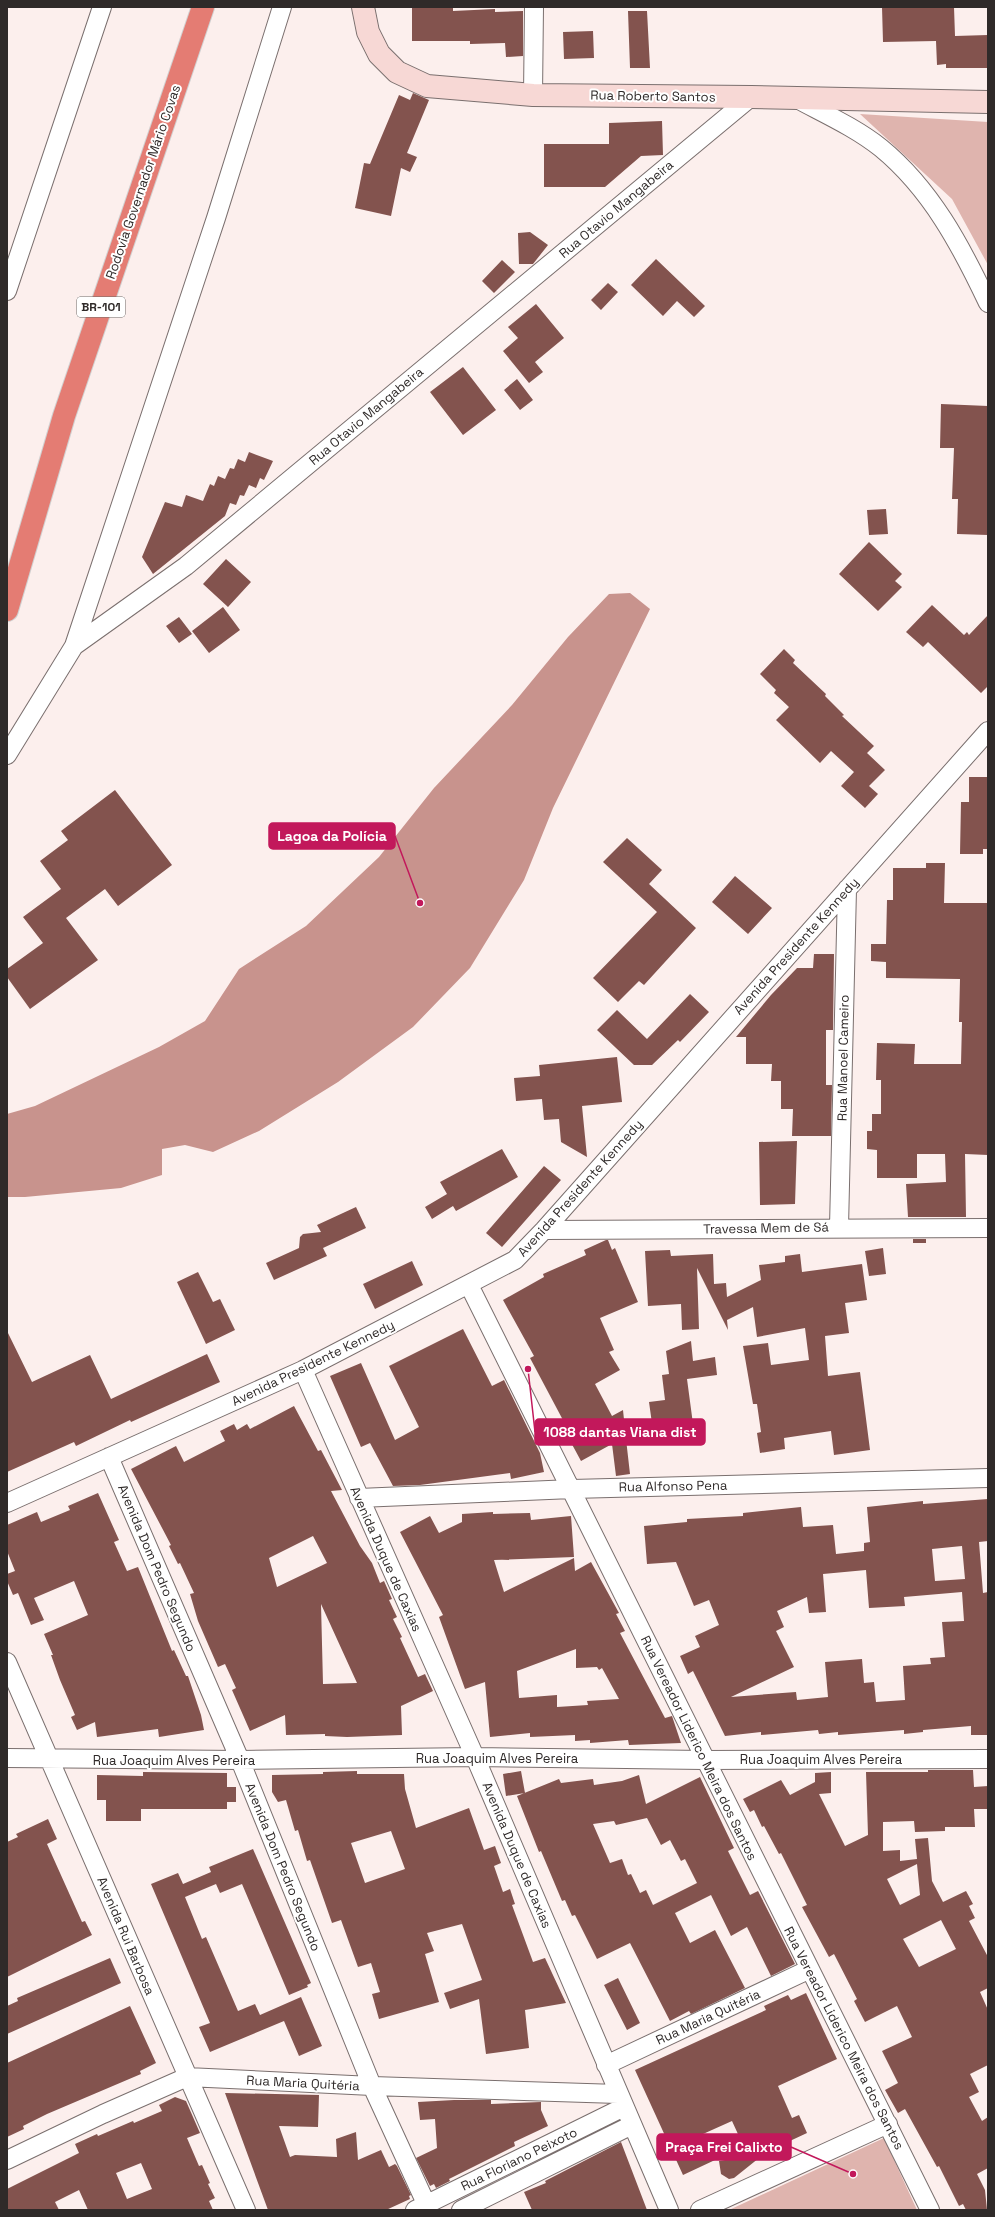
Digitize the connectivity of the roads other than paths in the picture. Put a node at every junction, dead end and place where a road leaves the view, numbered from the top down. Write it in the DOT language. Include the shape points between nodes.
graph roads {
  1 [pos="102,7"];
  2 [pos="203,7"];
  3 [pos="282,7"];
  4 [pos="363,7"];
  5 [pos="534,7"];
  6 [pos="533,95"];
  7 [pos="751,97"];
  8 [pos="797,99"];
  9 [pos="988,102"];
  10 [pos="7,291"];
  11 [pos="988,303"];
  12 [pos="7,610"];
  13 [pos="74,646"];
  14 [pos="988,731"];
  15 [pos="7,755"];
  16 [pos="847,889"];
  17 [pos="840,1227"];
  18 [pos="988,1228"];
  19 [pos="544,1230"];
  20 [pos="469,1285"];
  21 [pos="303,1370"];
  22 [pos="109,1457"];
  23 [pos="988,1478"];
  24 [pos="572,1489"];
  25 [pos="359,1498"];
  26 [pos="7,1503"];
  27 [pos="7,1662"];
  28 [pos="475,1757"];
  29 [pos="7,1758"];
  30 [pos="988,1758"];
  31 [pos="50,1760"];
  32 [pos="240,1760"];
  33 [pos="704,1760"];
  34 [pos="810,1969"];
  35 [pos="606,2065"];
  36 [pos="187,2077"];
  37 [pos="372,2086"];
  38 [pos="621,2100"];
  39 [pos="888,2124"];
  40 [pos="632,2126"];
  41 [pos="7,2160"];
  42 [pos="424,2208"];
  43 [pos="246,2210"];
  44 [pos="461,2210"];
  45 [pos="669,2210"];
  46 [pos="700,2210"];
  47 [pos="930,2210"];
  1 -- 10 [label="street"];
  2 -- 12 [label="highway, Rodovia Governador Mário Covas / BR-101" via="64,416"];
  3 -- 13 [label="street" via="216,218"];
  4 -- 6 [label="main road, Rua Roberto Santos" via="368,32 379,54 397,72 427,86"];
  5 -- 6 [label="street"];
  6 -- 7 [label="main road, Rua Roberto Santos"];
  7 -- 8 [label="main road, Rua Roberto Santos"];
  7 -- 13 [label="street, Rua Otavio Mangabeira" via="186,566"];
  8 -- 9 [label="main road, Rua Roberto Santos"];
  8 -- 11 [label="street" via="881,148 925,193 951,230"];
  13 -- 15 [label="street, Rua Otavio Mangabeira"];
  14 -- 16 [label="street, Avenida Presidente Kennedy"];
  16 -- 17 [label="street, Rua Manoel Cameiro"];
  16 -- 19 [label="street, Avenida Presidente Kennedy"];
  17 -- 18 [label="street, Travessa Mem de Sá"];
  17 -- 19 [label="street, Travessa Mem de Sá"];
  19 -- 20 [label="street, Avenida Presidente Kennedy" via="515,1260"];
  20 -- 21 [label="street, Avenida Presidente Kennedy"];
  20 -- 24 [label="street, Rua Vereador Liderico Meira dos Santos"];
  21 -- 22 [label="street, Avenida Presidente Kennedy"];
  21 -- 25 [label="street, Avenida Duque de Caxias"];
  22 -- 26 [label="street, Avenida Presidente Kennedy"];
  22 -- 32 [label="street, Avenida Dom Pedro Segundo"];
  23 -- 24 [label="street, Rua Alfonso Pena"];
  24 -- 25 [label="street, Rua Alfonso Pena"];
  24 -- 33 [label="street, Rua Vereador Liderico Meira dos Santos"];
  25 -- 28 [label="street, Avenida Duque de Caxias"];
  27 -- 31 [label="street, Avenida Rui Barbosa"];
  28 -- 32 [label="street, Rua Joaquim Alves Pereira"];
  28 -- 33 [label="street, Rua Joaquim Alves Pereira"];
  28 -- 35 [label="street, Avenida Duque de Caxias"];
  29 -- 31 [label="street, Rua Joaquim Alves Pereira"];
  30 -- 33 [label="street, Rua Joaquim Alves Pereira"];
  31 -- 32 [label="street, Rua Joaquim Alves Pereira"];
  31 -- 36 [label="street, Avenida Rui Barbosa"];
  32 -- 37 [label="street, Avenida Dom Pedro Segundo"];
  33 -- 34 [label="street, Rua Vereador Liderico Meira dos Santos"];
  34 -- 35 [label="street, Rua Maria Quitéria"];
  34 -- 39 [label="street, Rua Vereador Liderico Meira dos Santos"];
  35 -- 38 [label="street, Avenida Duque de Caxias"];
  36 -- 37 [label="street, Rua Maria Quitéria"];
  36 -- 41 [label="street, Rua Maria Quitéria"];
  36 -- 43 [label="street, Avenida Rui Barbosa"];
  37 -- 38 [label="street, Rua Maria Quitéria"];
  37 -- 42 [label="street, Avenida Dom Pedro Segundo"];
  38 -- 40 [label="street, Avenida Duque de Caxias"];
  38 -- 42 [label="street, Rua Floriano Peixoto"];
  39 -- 46 [label="street"];
  39 -- 47 [label="street, Rua Vereador Liderico Meira dos Santos"];
  40 -- 44 [label="street, Rua Floriano Peixoto"];
  40 -- 45 [label="street, Avenida Duque de Caxias"];
}
